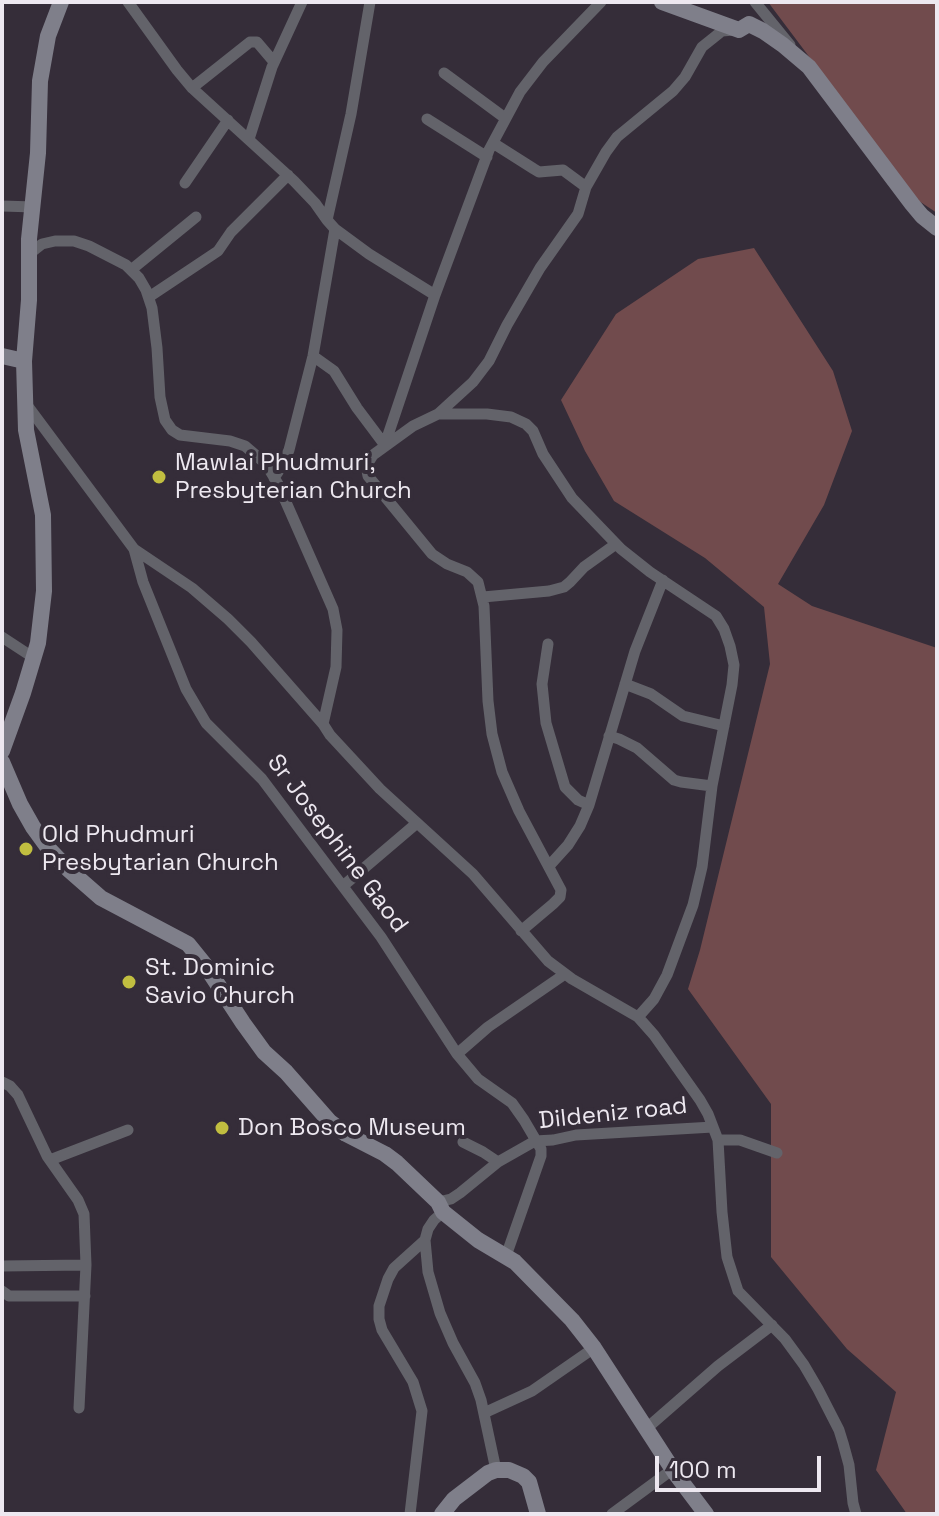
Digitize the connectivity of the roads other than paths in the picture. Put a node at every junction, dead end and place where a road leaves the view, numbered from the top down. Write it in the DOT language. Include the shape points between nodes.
graph roads {
  1 [pos="61,2"];
  2 [pos="128,2"];
  3 [pos="302,2"];
  4 [pos="370,2"];
  5 [pos="601,2"];
  6 [pos="662,2"];
  7 [pos="755,2"];
  8 [pos="739,30"];
  9 [pos="274,62"];
  10 [pos="809,67"];
  11 [pos="444,73"];
  12 [pos="192,88"];
  13 [pos="505,118"];
  14 [pos="427,119"];
  15 [pos="228,120"];
  16 [pos="249,139"];
  17 [pos="493,143"];
  18 [pos="487,157"];
  19 [pos="288,175"];
  20 [pos="185,183"];
  21 [pos="586,187"];
  22 [pos="2,206"];
  23 [pos="34,207"];
  24 [pos="196,217"];
  25 [pos="331,225"];
  26 [pos="937,228"];
  27 [pos="28,255"];
  28 [pos="131,270"];
  29 [pos="435,295"];
  30 [pos="149,297"];
  31 [pos="2,356"];
  32 [pos="313,356"];
  33 [pos="24,361"];
  34 [pos="24,400"];
  35 [pos="438,414"];
  36 [pos="384,445"];
  37 [pos="274,478"];
  38 [pos="616,544"];
  39 [pos="134,549"];
  40 [pos="663,580"];
  41 [pos="483,597"];
  42 [pos="2,637"];
  43 [pos="548,644"];
  44 [pos="34,658"];
  45 [pos="625,684"];
  46 [pos="323,724"];
  47 [pos="724,726"];
  48 [pos="609,736"];
  49 [pos="2,751"];
  50 [pos="2,762"];
  51 [pos="712,786"];
  52 [pos="589,805"];
  53 [pos="417,823"];
  54 [pos="549,866"];
  55 [pos="343,886"];
  56 [pos="521,931"];
  57 [pos="565,974"];
  58 [pos="638,1017"];
  59 [pos="457,1054"];
  60 [pos="2,1082"];
  61 [pos="713,1127"];
  62 [pos="128,1130"];
  63 [pos="718,1140"];
  64 [pos="535,1141"];
  65 [pos="463,1142"];
  66 [pos="777,1153"];
  67 [pos="50,1160"];
  68 [pos="498,1162"];
  69 [pos="441,1207"];
  70 [pos="425,1240"];
  71 [pos="506,1256"];
  72 [pos="86,1265"];
  73 [pos="2,1266"];
  74 [pos="2,1273"];
  75 [pos="2,1291"];
  76 [pos="85,1296"];
  77 [pos="772,1325"];
  78 [pos="594,1348"];
  79 [pos="79,1408"];
  80 [pos="484,1413"];
  81 [pos="647,1428"];
  82 [pos="673,1469"];
  83 [pos="496,1470"];
  84 [pos="410,1514"];
  85 [pos="442,1514"];
  86 [pos="538,1514"];
  87 [pos="612,1514"];
  88 [pos="706,1514"];
  89 [pos="856,1514"];
  1 -- 23 [label="street" via="40,81"];
  2 -- 12 [label="street"];
  3 -- 9 [label="street"];
  4 -- 25 [label="street"];
  5 -- 13 [label="street" via="543,62"];
  6 -- 8 [label="street"];
  7 -- 10 [label="street"];
  8 -- 10 [label="street" via="749,24 763,31"];
  8 -- 21 [label="street" via="722,31 702,47 673,91 617,137"];
  9 -- 12 [label="street" via="257,42 250,42"];
  9 -- 16 [label="street"];
  10 -- 26 [label="street" via="912,204"];
  11 -- 13 [label="street"];
  12 -- 15 [label="street"];
  13 -- 17 [label="street"];
  14 -- 18 [label="street"];
  15 -- 16 [label="street"];
  15 -- 20 [label="street"];
  16 -- 19 [label="street"];
  17 -- 18 [label="street"];
  17 -- 21 [label="street" via="539,172 563,170"];
  18 -- 29 [label="street"];
  19 -- 25 [label="street"];
  19 -- 30 [label="street" via="218,251"];
  21 -- 35 [label="street" via="578,214 540,268 489,361"];
  22 -- 23 [label="street"];
  23 -- 27 [label="street"];
  24 -- 28 [label="street"];
  25 -- 29 [label="street"];
  25 -- 32 [label="street"];
  27 -- 28 [label="street" via="42,244 74,241"];
  27 -- 33 [label="street"];
  28 -- 30 [label="street"];
  29 -- 36 [label="street"];
  30 -- 37 [label="street" via="165,420 180,435 245,446"];
  31 -- 33 [label="street"];
  32 -- 36 [label="street" via="334,371"];
  32 -- 37 [label="street" via="289,450"];
  33 -- 34 [label="street"];
  34 -- 39 [label="street, Sr Josephine Gaod"];
  34 -- 44 [label="street" via="43,515 44,591"];
  35 -- 36 [label="street"];
  35 -- 38 [label="street" via="487,414 526,424 572,498"];
  36 -- 41 [label="street" via="369,461 368,476 432,554 472,575"];
  37 -- 46 [label="street" via="333,609 336,667"];
  38 -- 40 [label="street"];
  38 -- 41 [label="street" via="564,587"];
  39 -- 46 [label="street" via="228,619"];
  39 -- 55 [label="street, Sr Josephine Gaod" via="199,712 262,779"];
  40 -- 45 [label="street"];
  40 -- 47 [label="street" via="716,616 724,629 734,665"];
  41 -- 54 [label="street" via="492,734 502,772"];
  42 -- 44 [label="street"];
  43 -- 52 [label="street" via="542,684 546,723 565,787"];
  44 -- 49 [label="street"];
  45 -- 47 [label="street" via="683,716"];
  45 -- 48 [label="street"];
  46 -- 53 [label="street"];
  47 -- 51 [label="street"];
  48 -- 51 [label="street" via="637,748 674,780"];
  48 -- 52 [label="street"];
  50 -- 69 [label="street" via="33,827 69,870 101,898 188,944 264,1052 330,1122 385,1154"];
  51 -- 58 [label="street" via="693,905 667,975"];
  52 -- 54 [label="street" via="568,845"];
  53 -- 55 [label="street"];
  53 -- 56 [label="street" via="473,874"];
  54 -- 56 [label="street" via="560,897"];
  55 -- 59 [label="street, Sr Josephine Gaod"];
  56 -- 57 [label="street"];
  57 -- 58 [label="street"];
  57 -- 59 [label="street"];
  58 -- 61 [label="street" via="700,1100"];
  59 -- 64 [label="street, Sr Josephine Gaod" via="478,1079 512,1103"];
  60 -- 67 [label="street" via="18,1095"];
  61 -- 63 [label="street"];
  61 -- 64 [label="street, Dildeniz road"];
  62 -- 67 [label="street"];
  63 -- 66 [label="street" via="740,1140"];
  63 -- 77 [label="street" via="732,1275 738,1291"];
  64 -- 68 [label="street, Dildeniz road"];
  64 -- 71 [label="street" via="541,1156"];
  65 -- 68 [label="street"];
  67 -- 72 [label="street" via="84,1214"];
  68 -- 69 [label="street, Dildeniz road"];
  69 -- 70 [label="street"];
  69 -- 71 [label="street" via="478,1240"];
  70 -- 80 [label="street" via="440,1313"];
  70 -- 84 [label="street" via="394,1268 379,1306 382,1330 413,1382 422,1411"];
  71 -- 78 [label="street"];
  72 -- 73 [label="street"];
  72 -- 76 [label="street"];
  73 -- 74 [label="street"];
  75 -- 76 [label="street" via="9,1296"];
  76 -- 79 [label="street"];
  77 -- 81 [label="street"];
  77 -- 89 [label="street" via="804,1365 839,1430"];
  78 -- 80 [label="street" via="532,1391"];
  78 -- 81 [label="street"];
  80 -- 83 [label="street"];
  81 -- 82 [label="street"];
  82 -- 87 [label="street"];
  82 -- 88 [label="street"];
  83 -- 85 [label="street" via="454,1499"];
  83 -- 86 [label="street" via="509,1470 529,1482"];
}
